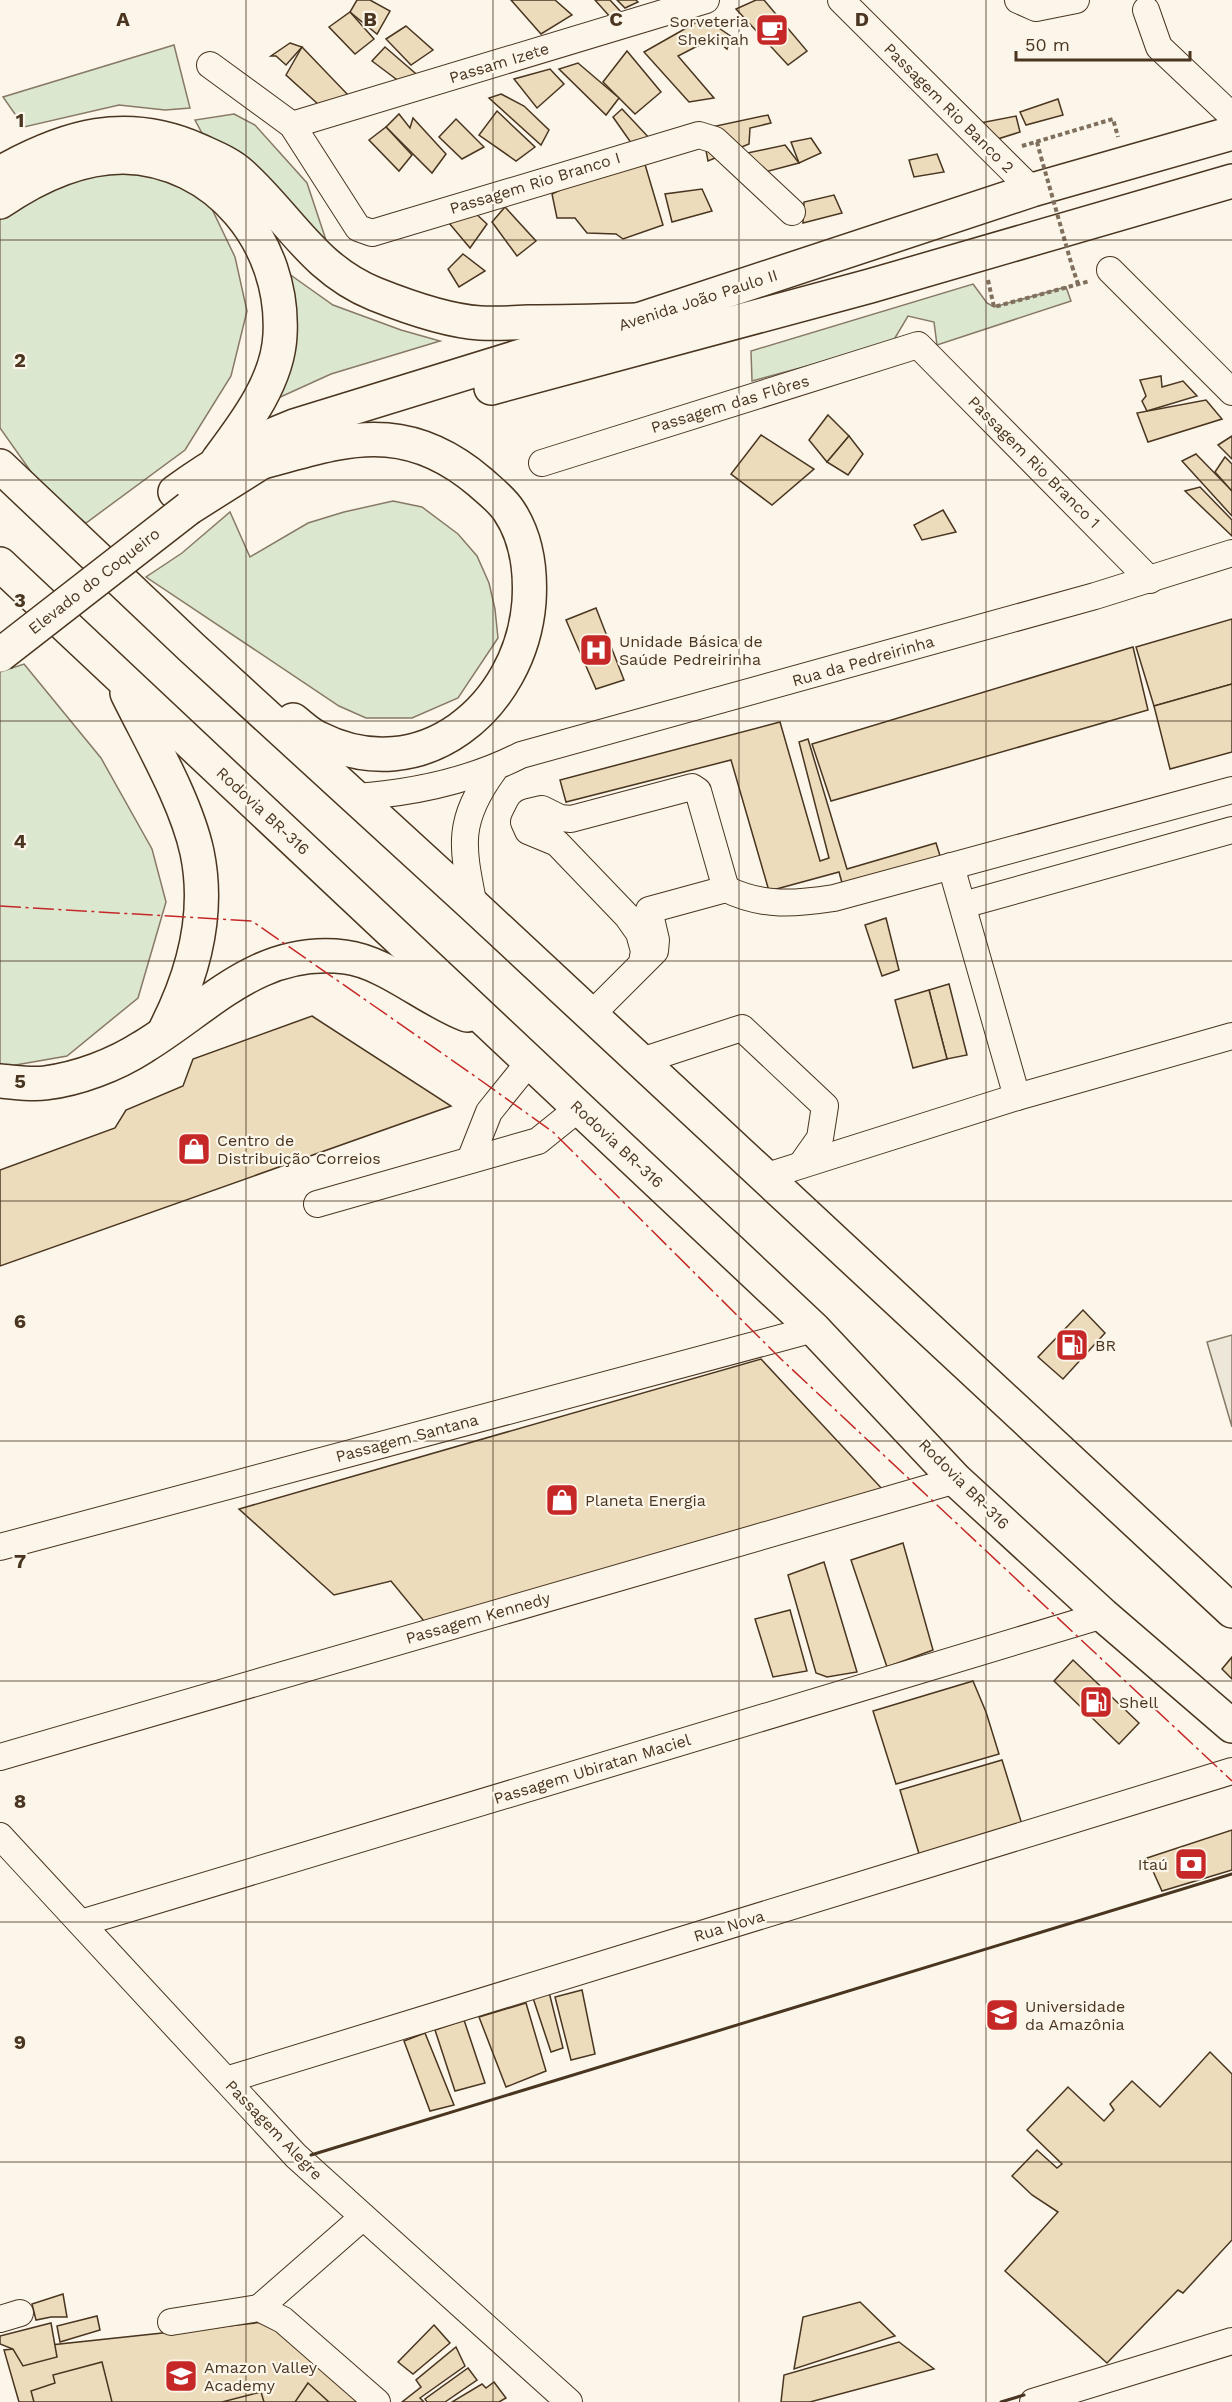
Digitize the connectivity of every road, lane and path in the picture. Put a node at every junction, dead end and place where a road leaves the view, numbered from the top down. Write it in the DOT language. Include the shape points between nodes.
graph roads {
  1 [pos="705,0"];
  2 [pos="841,0"];
  3 [pos="1018,0"];
  4 [pos="1076,0"];
  5 [pos="1146,10"];
  6 [pos="210,65"];
  7 [pos="1232,116"];
  8 [pos="292,125"];
  9 [pos="1232,133"];
  10 [pos="1119,141"];
  11 [pos="1036,142"];
  12 [pos="1019,147"];
  13 [pos="0,173"];
  14 [pos="1232,181"];
  15 [pos="1032,190"];
  16 [pos="0,202"];
  17 [pos="792,212"];
  18 [pos="1110,270"];
  19 [pos="998,277"];
  20 [pos="638,320"];
  21 [pos="918,345"];
  22 [pos="1232,392"];
  23 [pos="0,444"];
  24 [pos="219,460"];
  25 [pos="542,462"];
  26 [pos="258,463"];
  27 [pos="0,466"];
  28 [pos="182,500"];
  29 [pos="54,518"];
  30 [pos="1232,553"];
  31 [pos="0,564"];
  32 [pos="1150,580"];
  33 [pos="0,630"];
  34 [pos="191,647"];
  35 [pos="0,655"];
  36 [pos="118,675"];
  37 [pos="494,770"];
  38 [pos="1232,790"];
  39 [pos="355,797"];
  40 [pos="1232,830"];
  41 [pos="951,866"];
  42 [pos="726,889"];
  43 [pos="963,905"];
  44 [pos="474,906"];
  45 [pos="638,913"];
  46 [pos="590,1016"];
  47 [pos="491,1024"];
  48 [pos="164,1032"];
  49 [pos="1232,1036"];
  50 [pos="530,1061"];
  51 [pos="638,1062"];
  52 [pos="0,1081"];
  53 [pos="1017,1097"];
  54 [pos="579,1108"];
  55 [pos="470,1160"];
  56 [pos="801,1165"];
  57 [pos="764,1177"];
  58 [pos="317,1204"];
  59 [pos="814,1329"];
  60 [pos="956,1480"];
  61 [pos="0,1547"];
  62 [pos="1232,1611"];
  63 [pos="1103,1616"];
  64 [pos="1232,1726"];
  65 [pos="0,1757"];
  66 [pos="1232,1771"];
  67 [pos="0,1836"];
  68 [pos="81,1923"];
  69 [pos="226,2080"];
  70 [pos="363,2217"];
  71 [pos="259,2308"];
  72 [pos="171,2322"];
  73 [pos="1232,2341"];
  74 [pos="377,2402"];
  75 [pos="569,2402"];
  76 [pos="1033,2402"];
  1 -- 8 [label="street, Passam Izete"];
  2 -- 15 [label="street, Passagem Rio Banco 2"];
  3 -- 4 [label="street" via="1036,8"];
  5 -- 7 [label="street" via="1159,46"];
  6 -- 8 [label="street"];
  8 -- 17 [label="street, Passagem Rio Branco I" via="358,228 372,233 699,135 715,140"];
  9 -- 15 [label="main road, Avenida João Paulo II"];
  10 -- 11 [label="path" via="1113,120"];
  11 -- 12 [label="path"];
  11 -- 19 [label="path, bridge" via="1077,284 994,307 987,280"];
  13 -- 20 [label="main road" via="33,154 113,133 132,131 181,142 241,174 308,250 345,279 374,294 416,309 479,323"];
  14 -- 26 [label="main road, Avenida João Paulo II" via="870,286 345,428 300,442"];
  15 -- 20 [label="main road, Avenida João Paulo II"];
  16 -- 24 [label="main road" via="29,182 102,158 124,157 169,164 190,174 232,204 244,218 266,251 275,275 280,336 273,368 261,395"];
  18 -- 22 [label="street"];
  20 -- 24 [label="main road, Avenida João Paulo II" via="294,426"];
  21 -- 25 [label="street, Passagem das Flôres"];
  21 -- 32 [label="street, Passagem Rio Branco 1"];
  23 -- 29 [label="main road"];
  24 -- 28 [label="main road, Avenida João Paulo II"];
  26 -- 28 [label="main road, Avenida João Paulo II"];
  26 -- 34 [label="main road" via="354,441 387,440 413,445 455,463 509,511 524,543 531,575 527,629 518,656 492,700 448,738 422,749 366,752 317,738"];
  27 -- 29 [label="main road"];
  28 -- 33 [label="main road, Elevado do Coqueiro"];
  28 -- 35 [label="main road, Elevado do Coqueiro, bridge"];
  29 -- 34 [label="main road"];
  30 -- 32 [label="street, Rua da Pedreirinha"];
  31 -- 36 [label="main road, Rodovia BR-316"];
  32 -- 37 [label="street, Rua da Pedreirinha" via="521,755"];
  34 -- 39 [label="main road"];
  36 -- 47 [label="main road, Rodovia BR-316"];
  36 -- 48 [label="main road" via="161,762 197,852 201,905 195,961"];
  37 -- 39 [label="street, Rua da Pedreirinha" via="405,792"];
  37 -- 44 [label="street" via="467,816 463,848"];
  38 -- 41 [label="street"];
  39 -- 44 [label="main road"];
  40 -- 43 [label="street"];
  41 -- 42 [label="street" via="834,898 795,904 770,904"];
  41 -- 43 [label="street"];
  42 -- 45 [label="street"];
  42 -- 45 [label="street" via="698,791 692,788 571,819 542,809 525,815 528,831 557,843"];
  43 -- 53 [label="street"];
  44 -- 46 [label="main road"];
  45 -- 46 [label="street" via="656,940 655,951"];
  46 -- 51 [label="main road"];
  47 -- 48 [label="main road" via="418,992 380,968 346,957 308,956 276,963 219,992"];
  47 -- 50 [label="main road, Rodovia BR-316"];
  48 -- 52 [label="main road" via="142,1048 94,1071 45,1084"];
  49 -- 53 [label="street"];
  50 -- 54 [label="main road, Rodovia BR-316"];
  50 -- 55 [label="street" via="489,1112"];
  51 -- 56 [label="street" via="742,1028 825,1106 820,1137"];
  51 -- 57 [label="main road"];
  53 -- 56 [label="street"];
  54 -- 55 [label="street" via="538,1141"];
  54 -- 59 [label="main road, Rodovia BR-316"];
  55 -- 58 [label="street"];
  56 -- 57 [label="street"];
  57 -- 62 [label="main road"];
  59 -- 60 [label="main road, Rodovia BR-316"];
  59 -- 61 [label="street, Passagem Santana"];
  60 -- 63 [label="main road, Rodovia BR-316"];
  60 -- 65 [label="street, Passagem Kennedy"];
  63 -- 64 [label="main road, Rodovia BR-316"];
  63 -- 68 [label="street, Passagem Ubiratan Maciel"];
  66 -- 69 [label="street, Rua Nova"];
  67 -- 68 [label="street, Passagem Alegre"];
  68 -- 69 [label="street, Passagem Alegre"];
  69 -- 70 [label="street, Passagem Alegre" via="296,2156"];
  70 -- 71 [label="street"];
  70 -- 75 [label="street, Passagem Alegre"];
  71 -- 72 [label="street"];
  71 -- 74 [label="street" via="283,2319"];
  73 -- 76 [label="street"];
}
